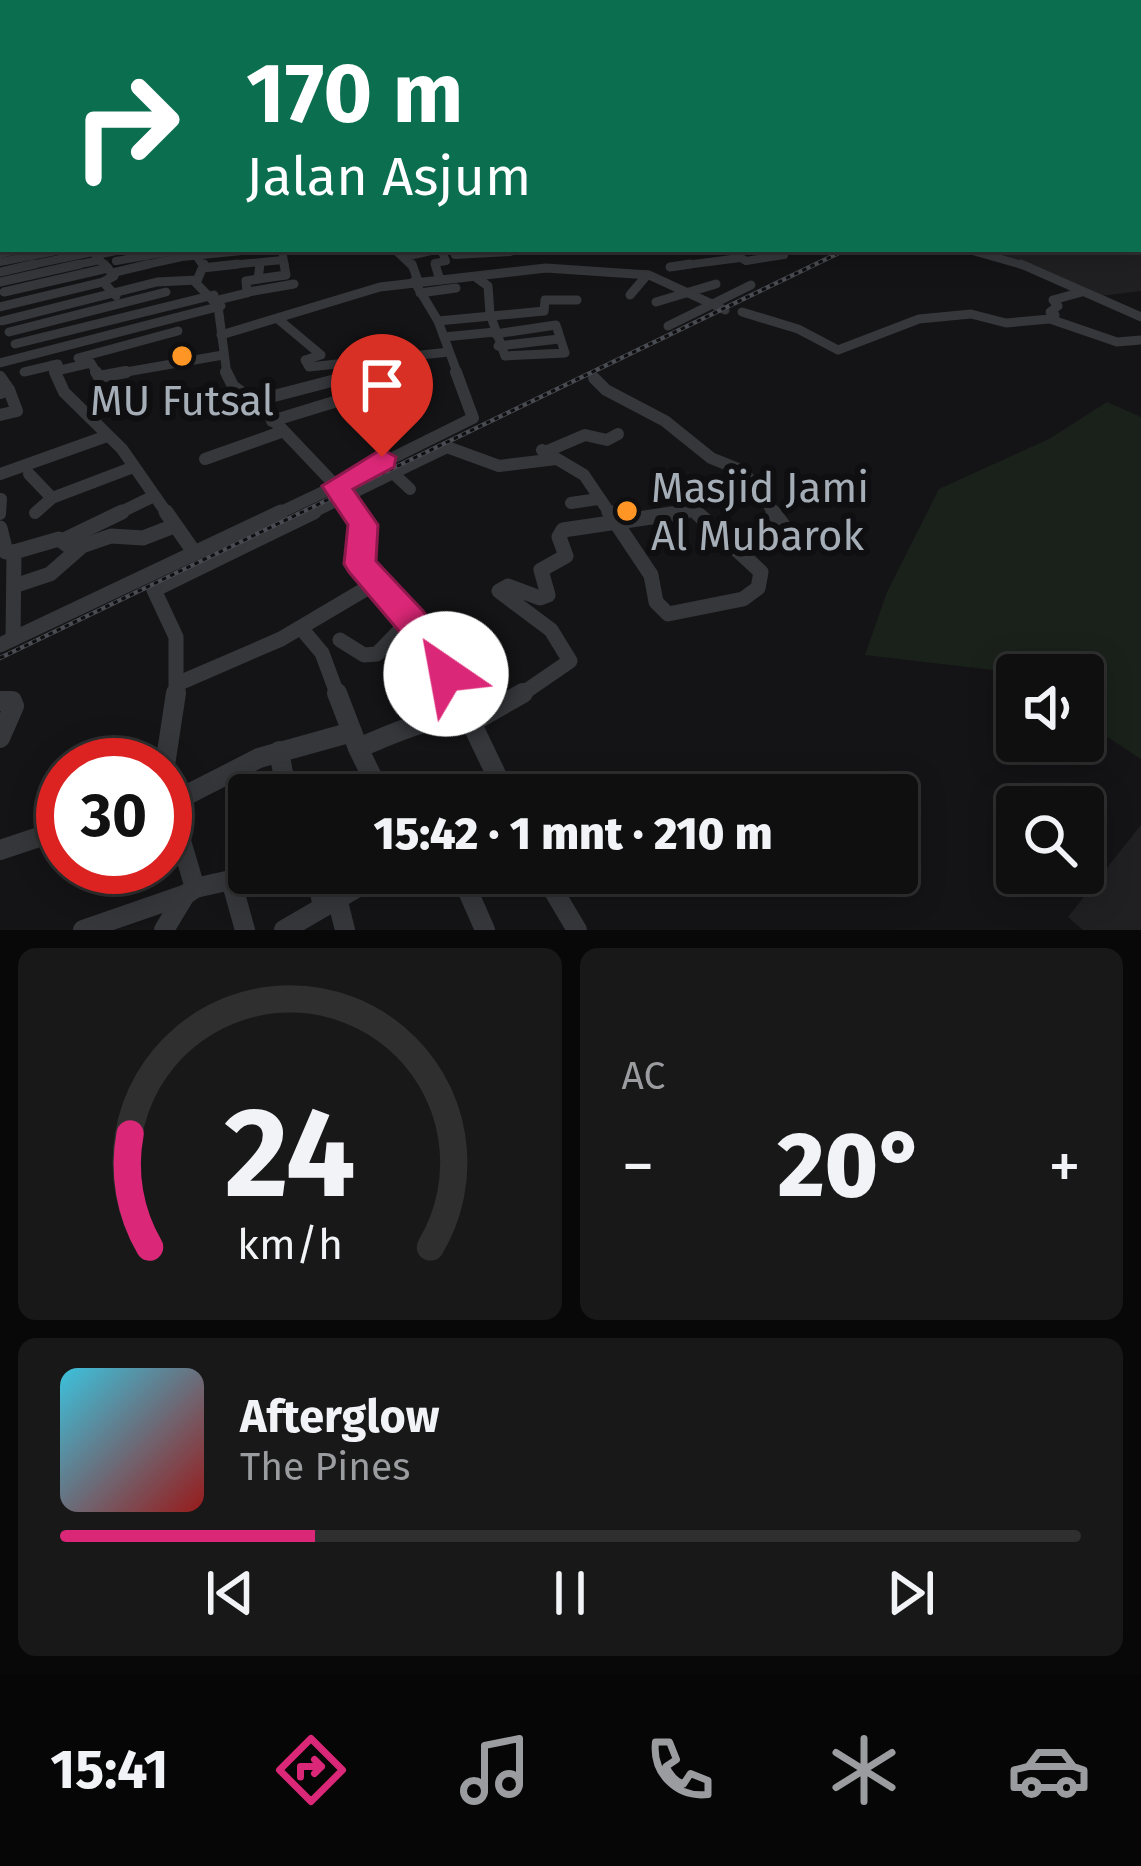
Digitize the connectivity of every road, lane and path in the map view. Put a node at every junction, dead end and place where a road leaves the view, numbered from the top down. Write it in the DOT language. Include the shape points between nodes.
graph roads {
  1 [pos="244,252"];
  2 [pos="401,252"];
  3 [pos="445,252"];
  4 [pos="510,252"];
  5 [pos="732,252"];
  6 [pos="977,252"];
  7 [pos="57,253"];
  8 [pos="668,253"];
  9 [pos="156,255"];
  10 [pos="784,255"];
  11 [pos="740,257"];
  12 [pos="102,260"];
  13 [pos="196,260"];
  14 [pos="260,263"];
  15 [pos="670,267"];
  16 [pos="572,268"];
  17 [pos="526,270"];
  18 [pos="0,272"];
  19 [pos="502,274"];
  20 [pos="646,275"];
  21 [pos="476,278"];
  22 [pos="659,278"];
  23 [pos="259,279"];
  24 [pos="440,280"];
  25 [pos="572,280"];
  26 [pos="103,282"];
  27 [pos="294,284"];
  28 [pos="716,284"];
  29 [pos="418,285"];
  30 [pos="751,285"];
  31 [pos="1,286"];
  32 [pos="164,287"];
  33 [pos="456,288"];
  34 [pos="507,288"];
  35 [pos="1086,291"];
  36 [pos="248,292"];
  37 [pos="113,293"];
  38 [pos="685,293"];
  39 [pos="630,295"];
  40 [pos="218,300"];
  41 [pos="577,300"];
  42 [pos="123,303"];
  43 [pos="708,304"];
  44 [pos="5,305"];
  45 [pos="725,310"];
  46 [pos="742,312"];
  47 [pos="132,314"];
  48 [pos="490,314"];
  49 [pos="1141,317"];
  50 [pos="171,318"];
  51 [pos="278,319"];
  52 [pos="1050,319"];
  53 [pos="438,320"];
  54 [pos="4,324"];
  55 [pos="140,326"];
  56 [pos="221,335"];
  57 [pos="444,337"];
  58 [pos="496,337"];
  59 [pos="1141,340"];
  60 [pos="80,342"];
  61 [pos="15,344"];
  62 [pos="449,352"];
  63 [pos="87,356"];
  64 [pos="223,356"];
  65 [pos="22,358"];
  66 [pos="336,363"];
  67 [pos="0,364"];
  68 [pos="54,368"];
  69 [pos="25,372"];
  70 [pos="0,377"];
  71 [pos="347,377"];
  72 [pos="594,378"];
  73 [pos="4,392"];
  74 [pos="360,394"];
  75 [pos="255,401"];
  76 [pos="0,412"];
  77 [pos="276,427"];
  78 [pos="618,434"];
  79 [pos="107,436"];
  80 [pos="548,454"];
  81 [pos="205,459"];
  82 [pos="389,467"];
  83 [pos="131,468"];
  84 [pos="0,474"];
  85 [pos="29,474"];
  86 [pos="749,482"];
  87 [pos="410,489"];
  88 [pos="340,491"];
  89 [pos="152,497"];
  90 [pos="52,498"];
  91 [pos="598,499"];
  92 [pos="1,500"];
  93 [pos="572,503"];
  94 [pos="692,511"];
  95 [pos="35,513"];
  96 [pos="0,514"];
  97 [pos="611,521"];
  98 [pos="174,526"];
  99 [pos="0,528"];
  100 [pos="792,537"];
  101 [pos="67,546"];
  102 [pos="14,552"];
  103 [pos="194,552"];
  104 [pos="374,584"];
  105 [pos="14,586"];
  106 [pos="410,620"];
  107 [pos="301,628"];
  108 [pos="340,640"];
  109 [pos="6,642"];
  110 [pos="178,684"];
  111 [pos="0,701"];
  112 [pos="474,721"];
  113 [pos="0,738"];
  114 [pos="169,738"];
  115 [pos="355,740"];
  116 [pos="279,751"];
  117 [pos="283,774"];
  118 [pos="371,774"];
  119 [pos="497,774"];
  120 [pos="192,786"];
  121 [pos="36,838"];
  122 [pos="0,850"];
  123 [pos="192,890"];
  124 [pos="182,894"];
  125 [pos="188,894"];
  126 [pos="326,894"];
  127 [pos="344,894"];
  128 [pos="469,894"];
  129 [pos="556,894"];
  130 [pos="330,902"];
  131 [pos="83,930"];
  132 [pos="164,930"];
  133 [pos="245,930"];
  134 [pos="284,930"];
  135 [pos="345,930"];
  136 [pos="484,930"];
  137 [pos="577,930"];
  1 -- 13 [label="street"];
  2 -- 29 [label="street"];
  3 -- 24 [label="street" via="446,261 435,263"];
  4 -- 17 [label="street"];
  5 -- 11 [label="street"];
  6 -- 35 [label="street"];
  7 -- 12 [label="street"];
  7 -- 18 [label="street"];
  8 -- 15 [label="street"];
  9 -- 12 [label="street"];
  9 -- 13 [label="street"];
  9 -- 32 [label="street"];
  10 -- 11 [label="street"];
  11 -- 15 [label="street"];
  12 -- 26 [label="street" via="114,278"];
  12 -- 31 [label="street"];
  13 -- 14 [label="street"];
  13 -- 32 [label="street"];
  13 -- 40 [label="street"];
  14 -- 23 [label="street"];
  14 -- 23 [label="street" via="283,258 286,275"];
  15 -- 22 [label="street"];
  16 -- 17 [label="street"];
  16 -- 20 [label="street"];
  16 -- 25 [label="street"];
  17 -- 19 [label="street"];
  19 -- 21 [label="street"];
  19 -- 34 [label="street"];
  20 -- 22 [label="street"];
  20 -- 39 [label="street"];
  21 -- 24 [label="street"];
  21 -- 48 [label="street" via="488,286"];
  22 -- 38 [label="street"];
  23 -- 36 [label="street" via="246,281"];
  24 -- 29 [label="street"];
  26 -- 37 [label="street"];
  26 -- 44 [label="street"];
  27 -- 36 [label="street"];
  28 -- 38 [label="street"];
  29 -- 33 [label="street"];
  29 -- 51 [label="street"];
  29 -- 53 [label="street"];
  30 -- 43 [label="street"];
  31 -- 44 [label="street"];
  32 -- 37 [label="street"];
  32 -- 42 [label="street"];
  35 -- 49 [label="street"];
  35 -- 52 [label="street" via="1053,300"];
  36 -- 40 [label="street"];
  37 -- 42 [label="street"];
  37 -- 54 [label="street"];
  38 -- 43 [label="street"];
  38 -- 43 [label="street" via="656,303 673,323"];
  40 -- 47 [label="street"];
  40 -- 50 [label="street"];
  40 -- 56 [label="street"];
  41 -- 48 [label="street"];
  42 -- 47 [label="street"];
  42 -- 54 [label="street"];
  43 -- 45 [label="street"];
  46 -- 52 [label="street" via="838,350 926,317"];
  47 -- 55 [label="street"];
  47 -- 61 [label="street"];
  48 -- 53 [label="street"];
  48 -- 58 [label="street"];
  50 -- 55 [label="street"];
  50 -- 63 [label="street" via="179,335"];
  51 -- 56 [label="street"];
  51 -- 66 [label="street" via="321,355 304,360 309,368"];
  52 -- 59 [label="street" via="1121,343"];
  53 -- 57 [label="street"];
  54 -- 61 [label="street"];
  55 -- 60 [label="street"];
  56 -- 64 [label="street"];
  57 -- 58 [label="street"];
  57 -- 62 [label="street"];
  58 -- 58 [label="street" via="513,358 565,353 560,330"];
  60 -- 63 [label="street"];
  60 -- 65 [label="street"];
  61 -- 65 [label="street"];
  62 -- 66 [label="street"];
  62 -- 82 [label="street" via="473,418"];
  63 -- 68 [label="street"];
  64 -- 68 [label="street" via="99,377 91,363"];
  64 -- 75 [label="street" via="233,387"];
  65 -- 67 [label="street"];
  66 -- 71 [label="street"];
  68 -- 69 [label="street"];
  68 -- 79 [label="street" via="64,392"];
  70 -- 73 [label="street"];
  71 -- 74 [label="street"];
  71 -- 75 [label="street"];
  72 -- 86 [label="street"];
  73 -- 76 [label="street" via="15,405"];
  74 -- 77 [label="street"];
  74 -- 82 [label="street" via="379,424 377,446"];
  75 -- 77 [label="street"];
  77 -- 81 [label="street"];
  77 -- 88 [label="street"];
  78 -- 80 [label="street" via="585,435"];
  79 -- 83 [label="street"];
  79 -- 84 [label="street"];
  80 -- 82 [label="street" via="495,469 447,447"];
  80 -- 91 [label="street" via="584,475"];
  82 -- 87 [label="street"];
  82 -- 88 [label="street"];
  83 -- 89 [label="street"];
  83 -- 90 [label="street"];
  85 -- 90 [label="street"];
  86 -- 94 [label="street" via="689,501"];
  86 -- 100 [label="street"];
  88 -- 103 [label="street"];
  88 -- 104 [label="street" via="363,525 360,564"];
  88 -- 110 [label="street" via="154,590 176,637"];
  89 -- 98 [label="street"];
  89 -- 101 [label="street"];
  90 -- 95 [label="street"];
  91 -- 93 [label="street"];
  91 -- 97 [label="street"];
  92 -- 96 [label="street"];
  94 -- 97 [label="street"];
  94 -- 97 [label="street" via="754,564 761,583 743,599 662,610"];
  97 -- 112 [label="street" via="560,532 566,556 541,569 546,597 499,591 551,631 570,661"];
  98 -- 101 [label="street" via="143,538"];
  98 -- 103 [label="street"];
  99 -- 102 [label="street" via="6,552"];
  101 -- 102 [label="street"];
  101 -- 105 [label="street" via="50,574"];
  102 -- 105 [label="street"];
  103 -- 109 [label="street"];
  104 -- 106 [label="street"];
  104 -- 107 [label="street"];
  105 -- 109 [label="street"];
  106 -- 108 [label="street" via="377,654"];
  106 -- 112 [label="street"];
  107 -- 110 [label="street"];
  107 -- 115 [label="street" via="322,653"];
  110 -- 114 [label="street"];
  111 -- 113 [label="street" via="14,706"];
  112 -- 115 [label="street" via="459,716"];
  112 -- 119 [label="street"];
  115 -- 116 [label="street"];
  115 -- 118 [label="street"];
  116 -- 117 [label="street"];
  116 -- 120 [label="street"];
  121 -- 122 [label="street"];
  123 -- 133 [label="street" via="231,880"];
  124 -- 131 [label="street"];
  125 -- 132 [label="street"];
  126 -- 130 [label="street"];
  127 -- 130 [label="street"];
  128 -- 136 [label="street"];
  129 -- 137 [label="street"];
  130 -- 134 [label="street"];
  130 -- 135 [label="street"];
}
